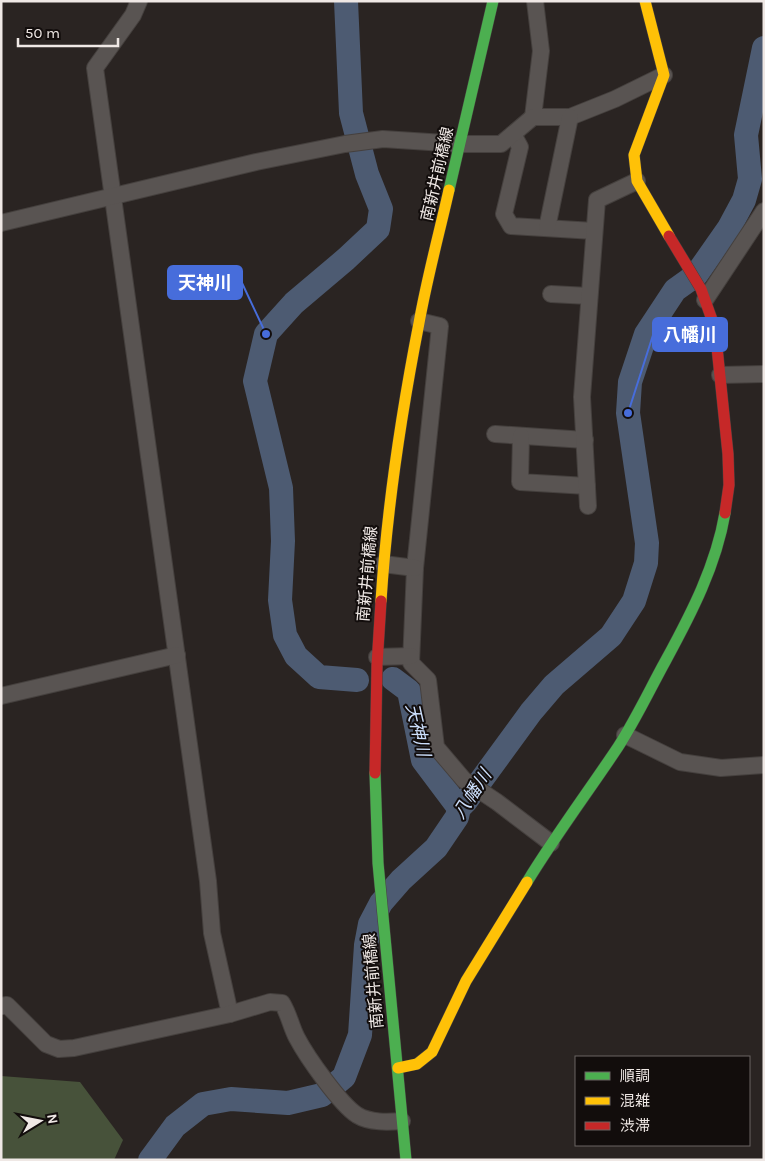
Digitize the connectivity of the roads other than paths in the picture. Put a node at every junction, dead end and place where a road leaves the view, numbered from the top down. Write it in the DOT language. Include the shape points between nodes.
graph roads {
  1 [pos="139,1"];
  2 [pos="493,1"];
  3 [pos="535,1"];
  4 [pos="645,1"];
  5 [pos="664,75"];
  6 [pos="533,117"];
  7 [pos="570,117"];
  8 [pos="514,134"];
  9 [pos="460,144"];
  10 [pos="637,181"];
  11 [pos="114,197"];
  12 [pos="764,211"];
  13 [pos="1,223"];
  14 [pos="547,228"];
  15 [pos="594,231"];
  16 [pos="551,294"];
  17 [pos="703,295"];
  18 [pos="589,296"];
  19 [pos="419,321"];
  20 [pos="764,374"];
  21 [pos="720,375"];
  22 [pos="495,434"];
  23 [pos="521,436"];
  24 [pos="584,440"];
  25 [pos="587,486"];
  26 [pos="588,506"];
  27 [pos="383,564"];
  28 [pos="415,568"];
  29 [pos="177,655"];
  30 [pos="410,656"];
  31 [pos="377,657"];
  32 [pos="1,696"];
  33 [pos="625,735"];
  34 [pos="764,765"];
  35 [pos="551,843"];
  36 [pos="1,1006"];
  37 [pos="230,1014"];
  38 [pos="398,1068"];
  39 [pos="402,1121"];
  40 [pos="406,1160"];
  1 -- 11 [label="street" via="133,15 95,68"];
  2 -- 9 [label="street, 南新井前橋線"];
  3 -- 6 [label="street" via="541,52"];
  4 -- 5 [label="street"];
  5 -- 7 [label="street"];
  5 -- 10 [label="street" via="634,155"];
  6 -- 7 [label="street"];
  6 -- 8 [label="street"];
  7 -- 14 [label="street"];
  8 -- 9 [label="street" via="502,144"];
  8 -- 14 [label="street" via="520,148 504,214 511,226"];
  9 -- 11 [label="street" via="383,139 345,144"];
  9 -- 19 [label="street, 南新井前橋線"];
  10 -- 15 [label="street" via="597,200"];
  10 -- 17 [label="street"];
  11 -- 13 [label="street"];
  11 -- 29 [label="street"];
  12 -- 17 [label="street"];
  14 -- 15 [label="street"];
  15 -- 18 [label="street"];
  16 -- 18 [label="street"];
  17 -- 21 [label="street" via="715,328"];
  18 -- 24 [label="street" via="582,397"];
  19 -- 27 [label="street, 南新井前橋線" via="399,431"];
  19 -- 28 [label="street" via="440,326"];
  20 -- 21 [label="street"];
  21 -- 33 [label="street" via="729,485 717,552 693,608"];
  22 -- 23 [label="street"];
  23 -- 24 [label="street"];
  23 -- 25 [label="street" via="520,482"];
  24 -- 25 [label="street"];
  25 -- 26 [label="street"];
  27 -- 28 [label="street"];
  27 -- 31 [label="street, 南新井前橋線"];
  28 -- 30 [label="street"];
  29 -- 32 [label="street"];
  29 -- 37 [label="street" via="208,881 212,933"];
  30 -- 31 [label="street"];
  30 -- 35 [label="street" via="411,663 428,680 436,747 464,780"];
  31 -- 38 [label="street, 南新井前橋線" via="375,772 378,863"];
  33 -- 34 [label="street" via="680,762 721,768"];
  33 -- 35 [label="street"];
  35 -- 38 [label="street" via="466,980 432,1052 423,1062"];
  36 -- 37 [label="street" via="8,1005 46,1044 59,1049"];
  37 -- 39 [label="street" via="270,1002 282,1003 303,1049 357,1115 381,1122"];
  38 -- 39 [label="street, 南新井前橋線"];
  39 -- 40 [label="street, 南新井前橋線"];
}
